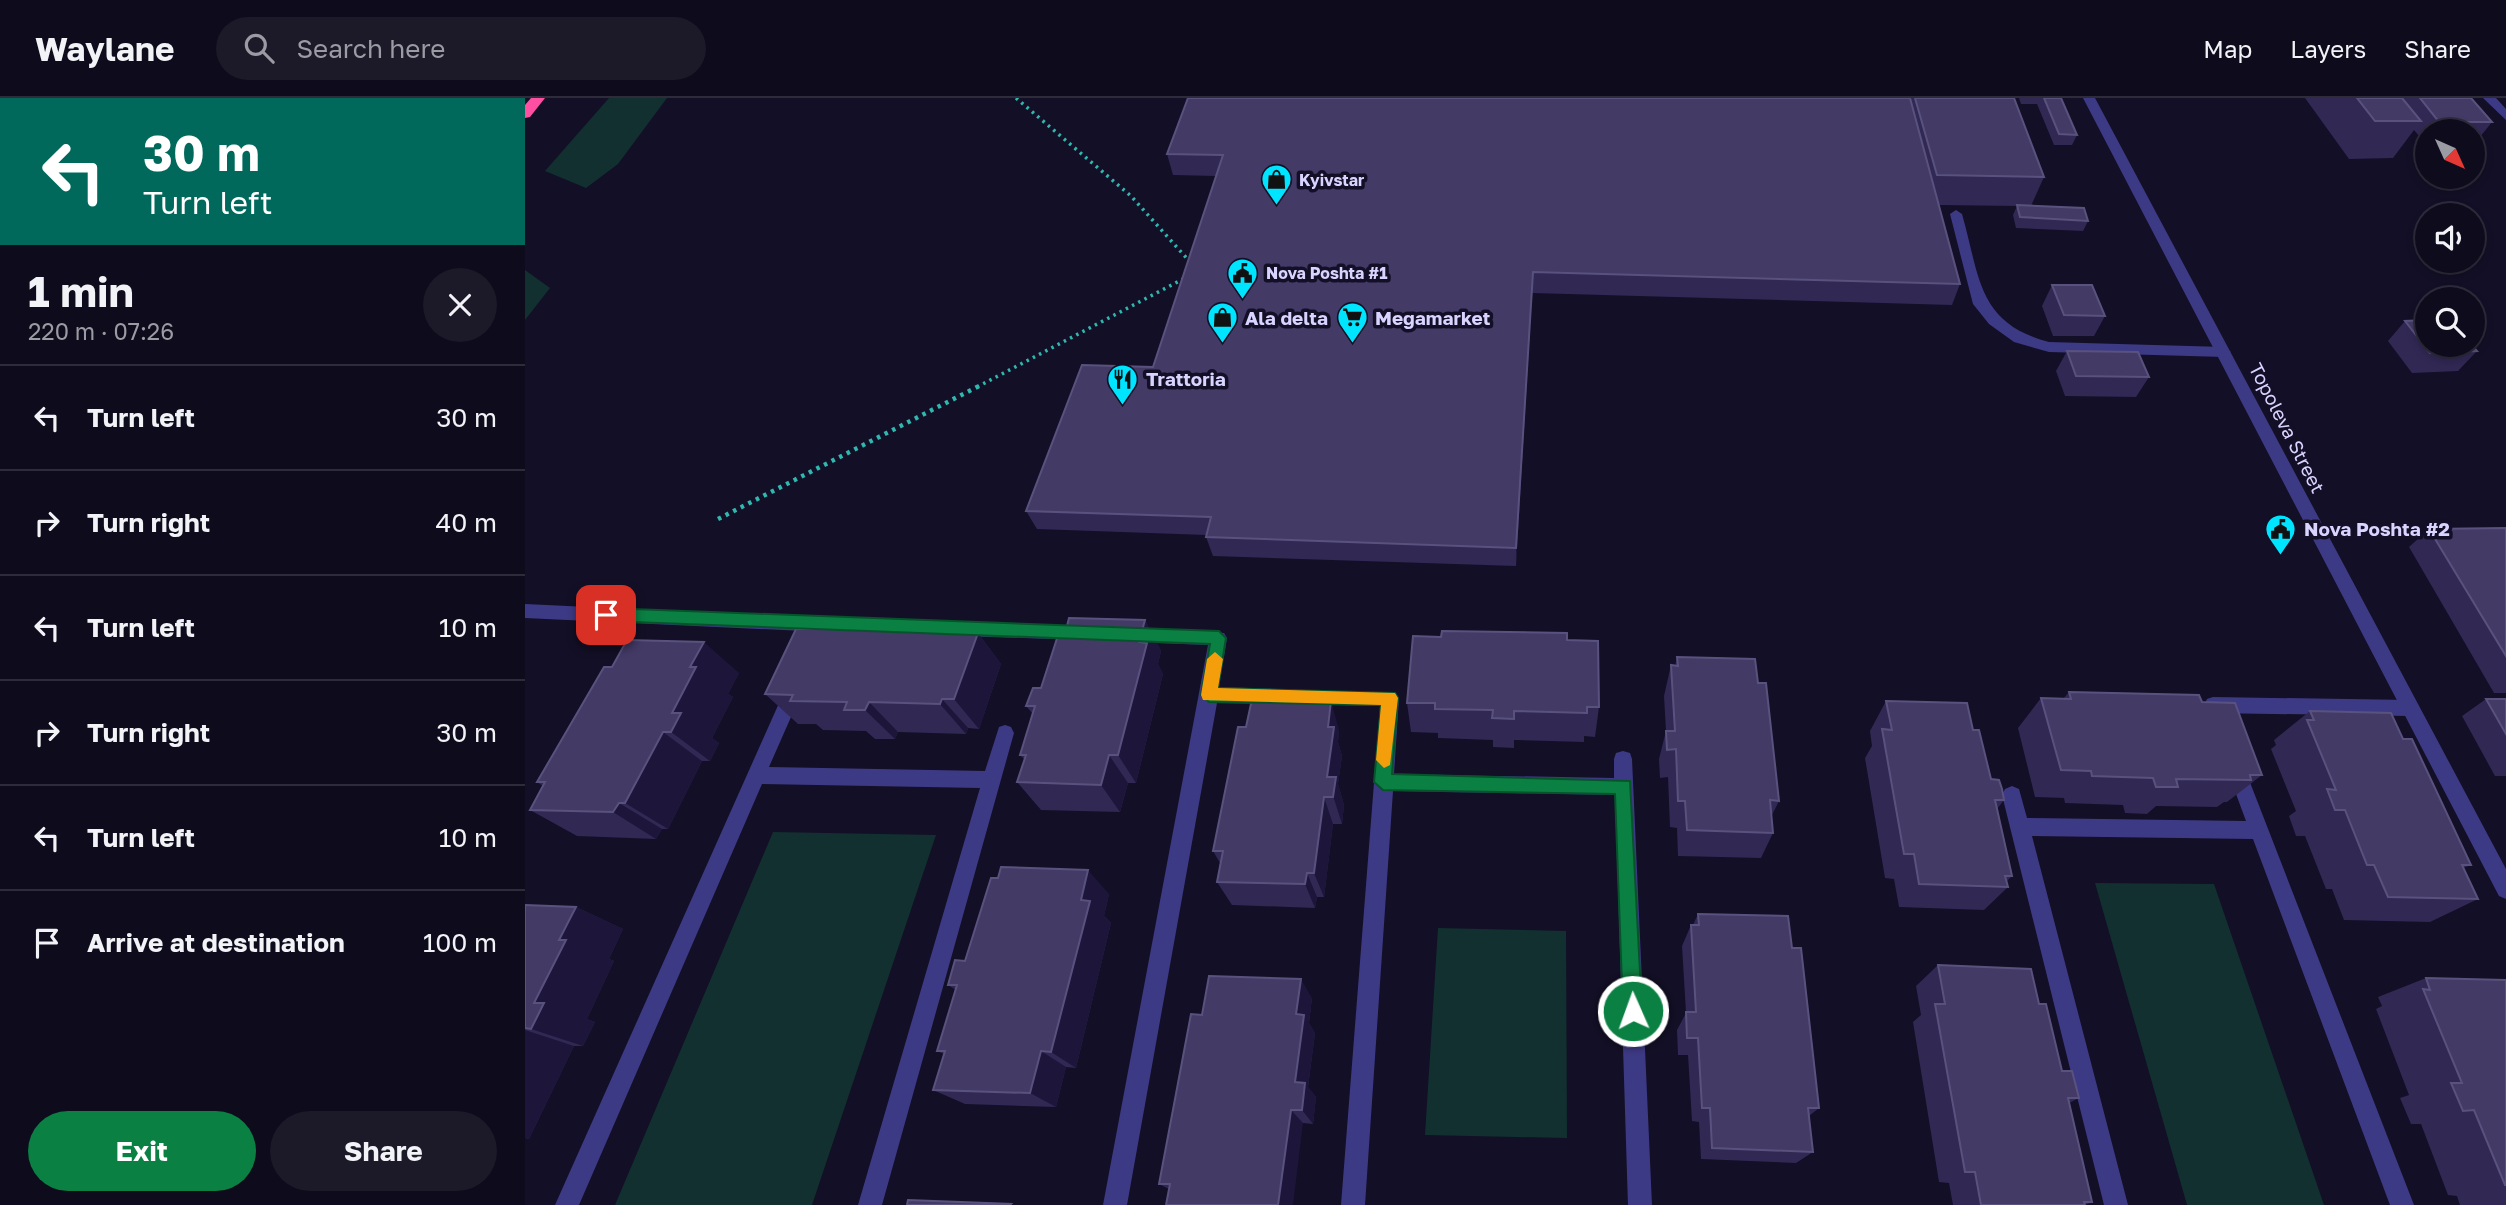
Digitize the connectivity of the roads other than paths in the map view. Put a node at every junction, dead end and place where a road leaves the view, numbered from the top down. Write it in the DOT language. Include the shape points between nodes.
graph roads {
  1 [pos="538,98"];
  2 [pos="2089,98"];
  3 [pos="2490,98"];
  4 [pos="525,114"];
  5 [pos="2506,116"];
  6 [pos="1957,214"];
  7 [pos="2224,352"];
  8 [pos="525,611"];
  9 [pos="823,625"];
  10 [pos="864,626"];
  11 [pos="905,628"];
  12 [pos="812,650"];
  13 [pos="801,675"];
  14 [pos="1209,695"];
  15 [pos="2409,708"];
  16 [pos="1005,733"];
  17 [pos="1623,758"];
  18 [pos="757,775"];
  19 [pos="992,780"];
  20 [pos="1383,782"];
  21 [pos="1623,787"];
  22 [pos="2012,795"];
  23 [pos="2020,827"];
  24 [pos="2259,830"];
  25 [pos="2506,889"];
  26 [pos="567,1205"];
  27 [pos="870,1205"];
  28 [pos="1115,1205"];
  29 [pos="1353,1205"];
  30 [pos="1640,1205"];
  31 [pos="2116,1205"];
  32 [pos="2402,1205"];
  1 -- 4 [label="highway"];
  2 -- 7 [label="street, Topoleva Street"];
  3 -- 5 [label="street"];
  6 -- 7 [label="street" via="1980,304 2019,339 2049,347"];
  7 -- 15 [label="street, Topoleva Street"];
  8 -- 9 [label="street"];
  9 -- 10 [label="street"];
  9 -- 12 [label="street"];
  11 -- 14 [label="street" via="1219,638"];
  13 -- 18 [label="street"];
  14 -- 20 [label="street" via="1389,698"];
  14 -- 28 [label="street"];
  15 -- 24 [label="street" via="2212,705"];
  15 -- 25 [label="street, Topoleva Street"];
  16 -- 19 [label="street"];
  17 -- 21 [label="street"];
  18 -- 19 [label="street"];
  18 -- 26 [label="street"];
  19 -- 27 [label="street"];
  20 -- 21 [label="street"];
  20 -- 29 [label="street"];
  21 -- 30 [label="street"];
  22 -- 23 [label="street"];
  23 -- 24 [label="street"];
  23 -- 31 [label="street"];
  24 -- 32 [label="street"];
}
